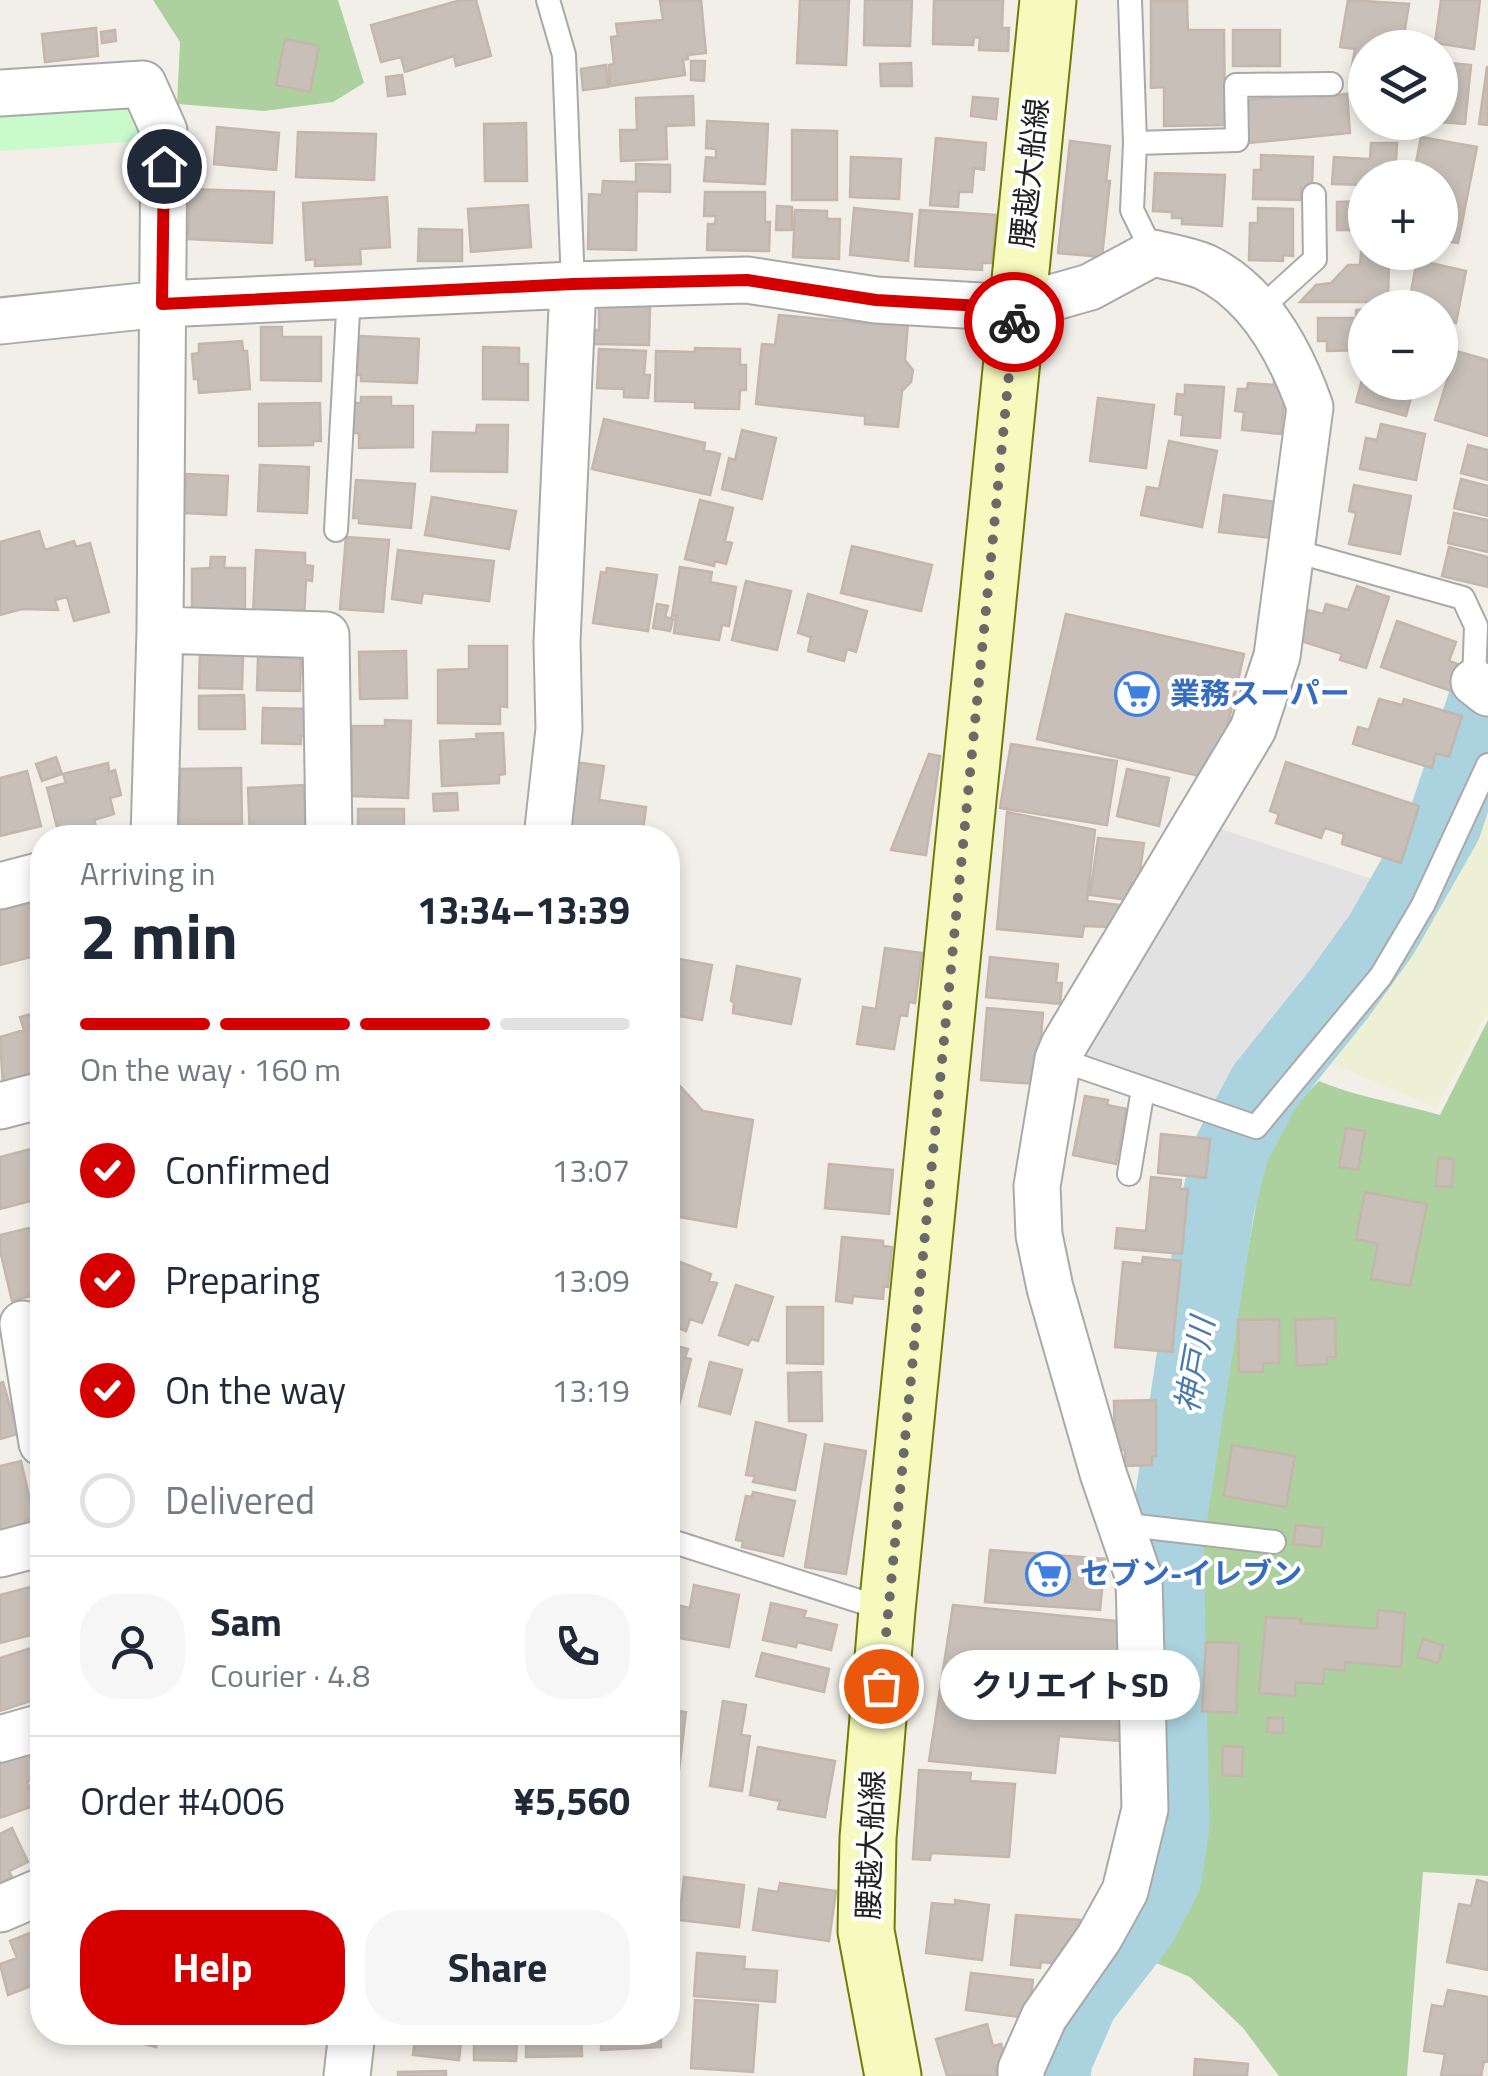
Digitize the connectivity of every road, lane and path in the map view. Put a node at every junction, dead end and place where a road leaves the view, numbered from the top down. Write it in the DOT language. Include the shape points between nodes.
graph roads {
  1 [pos="548,0"];
  2 [pos="1048,0"];
  3 [pos="1130,0"];
  4 [pos="1331,84"];
  5 [pos="0,93"];
  6 [pos="1135,143"];
  7 [pos="1314,195"];
  8 [pos="1153,253"];
  9 [pos="573,284"];
  10 [pos="349,294"];
  11 [pos="162,304"];
  12 [pos="1016,308"];
  13 [pos="1260,310"];
  14 [pos="0,321"];
  15 [pos="336,530"];
  16 [pos="1291,550"];
  17 [pos="160,630"];
  18 [pos="1481,687"];
  19 [pos="1488,765"];
  20 [pos="154,825"];
  21 [pos="328,825"];
  22 [pos="549,825"];
  23 [pos="30,878"];
  24 [pos="0,886"];
  25 [pos="1058,1059"];
  26 [pos="1142,1089"];
  27 [pos="30,1098"];
  28 [pos="0,1106"];
  29 [pos="1129,1174"];
  30 [pos="22,1324"];
  31 [pos="30,1372"];
  32 [pos="1134,1525"];
  33 [pos="1274,1542"];
  34 [pos="680,1544"];
  35 [pos="30,1546"];
  36 [pos="0,1554"];
  37 [pos="887,1610"];
  38 [pos="30,1731"];
  39 [pos="0,1740"];
  40 [pos="30,1896"];
  41 [pos="0,1909"];
  42 [pos="351,2045"];
  43 [pos="348,2076"];
  44 [pos="893,2076"];
  45 [pos="1021,2076"];
  1 -- 9 [label="lane" via="564,55"];
  2 -- 12 [label="main road, 腰越大船線"];
  3 -- 6 [label="lane"];
  4 -- 6 [label="lane" via="1236,85 1237,140"];
  5 -- 11 [label="street" via="143,84 164,132"];
  6 -- 8 [label="lane" via="1132,210"];
  7 -- 13 [label="lane" via="1315,258"];
  8 -- 12 [label="street" via="1090,288"];
  8 -- 13 [label="street" via="1205,267"];
  9 -- 10 [label="street"];
  9 -- 12 [label="street" via="747,280 876,300"];
  9 -- 22 [label="street" via="557,642 560,729"];
  10 -- 11 [label="street"];
  10 -- 15 [label="lane"];
  11 -- 14 [label="street"];
  11 -- 17 [label="street"];
  12 -- 37 [label="main road, 腰越大船線"];
  13 -- 16 [label="street" via="1310,406"];
  16 -- 18 [label="lane" via="1463,598 1476,626"];
  16 -- 25 [label="street" via="1277,656 1253,729"];
  17 -- 20 [label="street"];
  17 -- 21 [label="street" via="326,635"];
  19 -- 26 [label="lane" via="1424,904 1381,976 1256,1127"];
  23 -- 24 [label="street"];
  25 -- 26 [label="lane"];
  25 -- 32 [label="street" via="1037,1186 1039,1234 1050,1288"];
  26 -- 29 [label="lane"];
  27 -- 28 [label="street"];
  30 -- 31 [label="street"];
  32 -- 33 [label="lane"];
  32 -- 45 [label="street" via="1145,1809 1125,1891 1044,2017"];
  34 -- 37 [label="lane"];
  35 -- 36 [label="street"];
  37 -- 44 [label="main road, 腰越大船線" via="866,1930"];
  38 -- 39 [label="street"];
  40 -- 41 [label="street"];
  42 -- 43 [label="street"];
}
